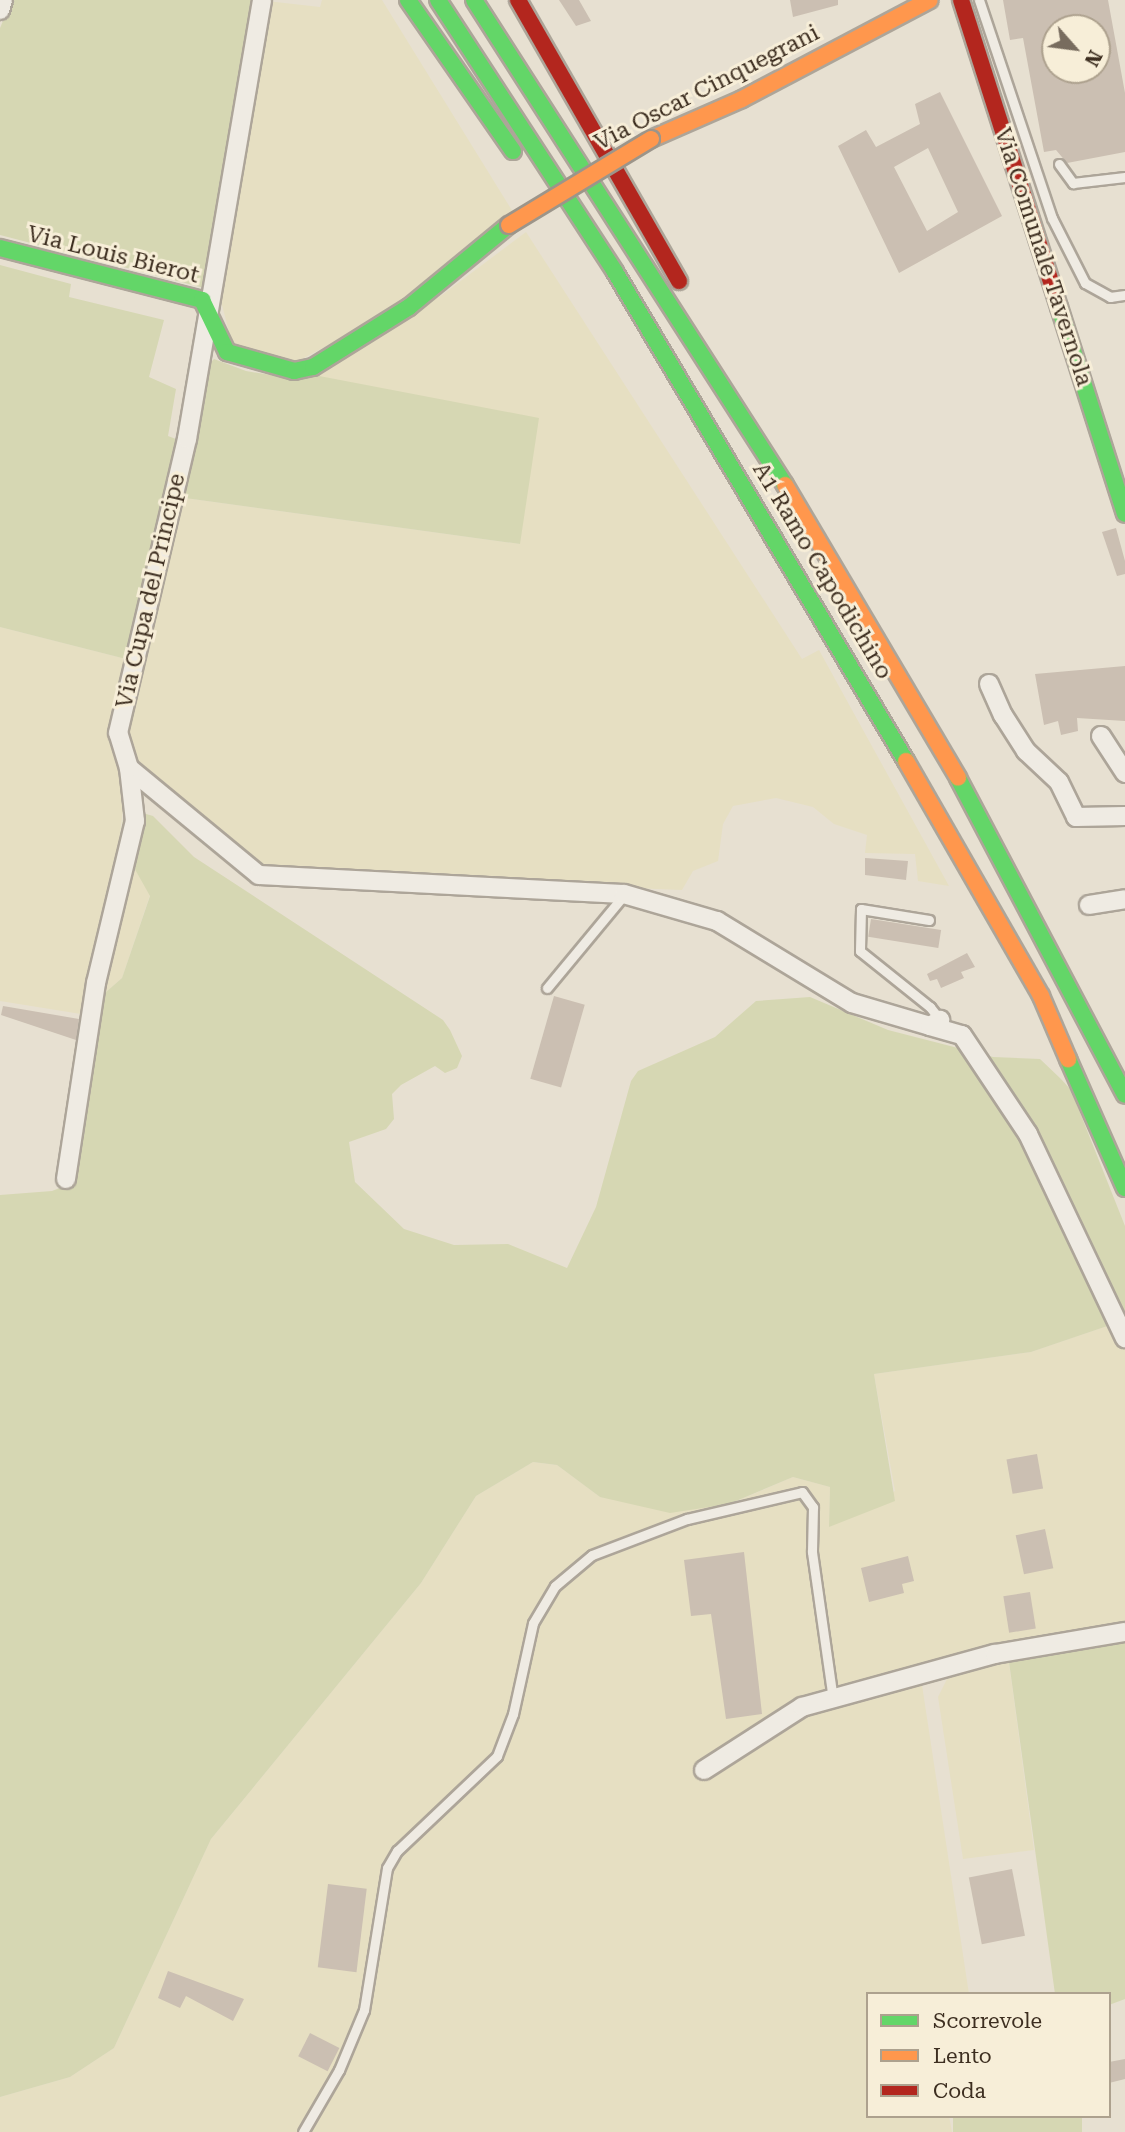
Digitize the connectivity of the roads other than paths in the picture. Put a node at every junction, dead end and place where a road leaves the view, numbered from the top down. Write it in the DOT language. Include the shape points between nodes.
graph roads {
  1 [pos="3,0"];
  2 [pos="262,0"];
  3 [pos="408,0"];
  4 [pos="438,0"];
  5 [pos="474,0"];
  6 [pos="518,0"];
  7 [pos="930,0"];
  8 [pos="961,0"];
  9 [pos="979,0"];
  10 [pos="0,10"];
  11 [pos="1059,164"];
  12 [pos="1125,177"];
  13 [pos="509,225"];
  14 [pos="0,248"];
  15 [pos="615,272"];
  16 [pos="1125,295"];
  17 [pos="210,307"];
  18 [pos="703,352"];
  19 [pos="1125,514"];
  20 [pos="989,684"];
  21 [pos="1101,736"];
  22 [pos="129,768"];
  23 [pos="1125,773"];
  24 [pos="1125,817"];
  25 [pos="624,894"];
  26 [pos="1125,899"];
  27 [pos="1088,905"];
  28 [pos="929,920"];
  29 [pos="547,988"];
  30 [pos="935,1023"];
  31 [pos="1125,1096"];
  32 [pos="66,1179"];
  33 [pos="1125,1188"];
  34 [pos="1125,1338"];
  35 [pos="1125,1632"];
  36 [pos="833,1699"];
  37 [pos="704,1770"];
  38 [pos="303,2132"];
  1 -- 10 [label="street"];
  2 -- 17 [label="street, Via Cupa del Principe"];
  3 -- 15 [label="main road" via="569,224"];
  4 -- 15 [label="main road, A1 Ramo Capodichino"];
  5 -- 18 [label="main road, A1 Ramo Capodichino"];
  6 -- 18 [label="main road" via="679,281"];
  7 -- 13 [label="main road, Via Oscar Cinquegrani, bridge" via="742,99 651,139"];
  8 -- 19 [label="main road, Via Comunale Tavernola"];
  9 -- 16 [label="lane" via="1052,218 1085,283 1110,298"];
  11 -- 12 [label="lane" via="1073,183"];
  13 -- 17 [label="main road, Via Louis Bierot" via="409,307 313,368 294,371 227,352"];
  14 -- 17 [label="main road, Via Louis Bierot" via="202,300"];
  15 -- 33 [label="main road, A1 Ramo Capodichino" via="1014,949"];
  17 -- 22 [label="street, Via Cupa del Principe" via="187,439 118,733"];
  18 -- 31 [label="main road, A1 Ramo Capodichino" via="973,803"];
  20 -- 24 [label="street" via="1026,751 1059,782 1076,817"];
  21 -- 23 [label="street"];
  22 -- 25 [label="street" via="259,875"];
  22 -- 32 [label="street, Via Cupa del Principe" via="135,821 96,983"];
  25 -- 29 [label="lane"];
  25 -- 30 [label="street" via="716,921 852,1003"];
  26 -- 27 [label="street"];
  28 -- 30 [label="lane" via="861,909 860,951 930,1006"];
  30 -- 34 [label="street" via="962,1035 1028,1134"];
  35 -- 36 [label="street" via="995,1654"];
  36 -- 37 [label="street" via="802,1707"];
  36 -- 38 [label="lane" via="812,1552 813,1507 802,1492 687,1519 592,1555 555,1586 533,1623 513,1714 497,1756 397,1850 387,1868 364,2010 339,2070"];
}
